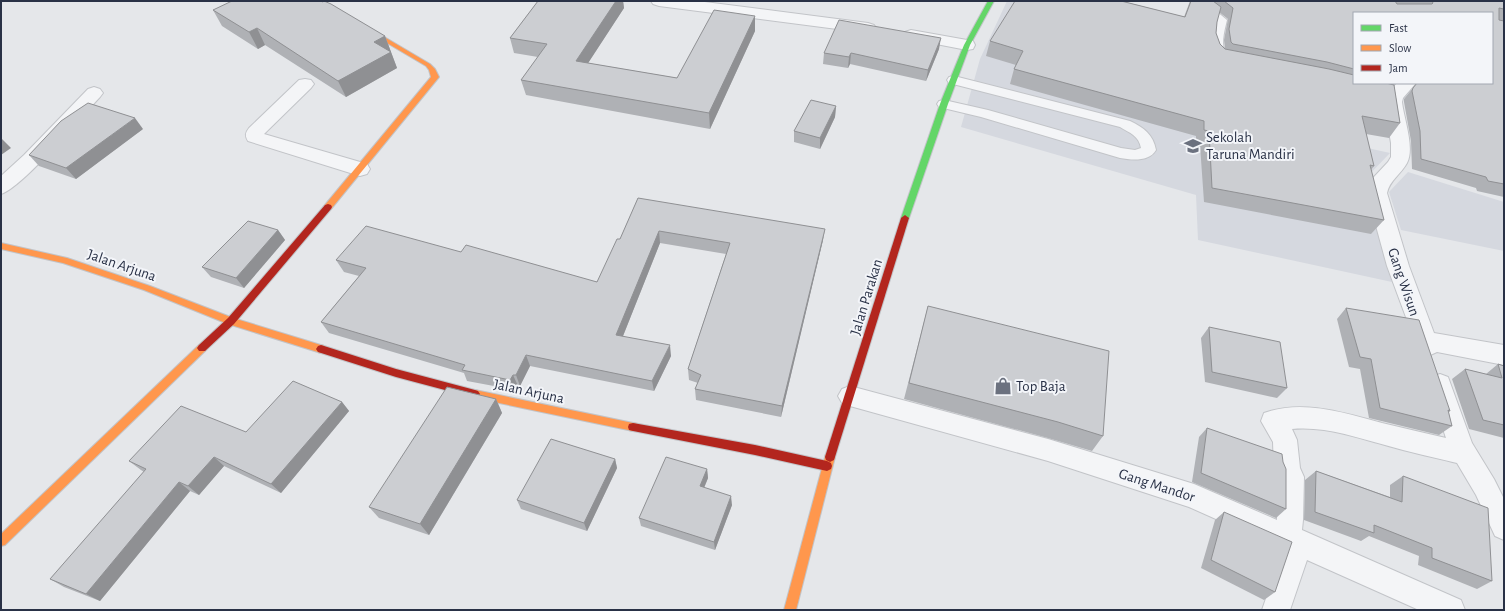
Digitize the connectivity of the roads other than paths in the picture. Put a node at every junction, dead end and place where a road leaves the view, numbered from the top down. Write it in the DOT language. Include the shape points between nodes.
graph roads {
  1 [pos="314,1"];
  2 [pos="659,1"];
  3 [pos="778,1"];
  4 [pos="991,1"];
  5 [pos="1196,1"];
  6 [pos="830,22"];
  7 [pos="967,45"];
  8 [pos="1231,60"];
  9 [pos="954,80"];
  10 [pos="305,84"];
  11 [pos="1394,91"];
  12 [pos="94,93"];
  13 [pos="944,104"];
  14 [pos="360,169"];
  15 [pos="1,187"];
  16 [pos="1,246"];
  17 [pos="231,321"];
  18 [pos="1426,341"];
  19 [pos="1504,355"];
  20 [pos="850,396"];
  21 [pos="1464,453"];
  22 [pos="827,466"];
  23 [pos="1494,487"];
  24 [pos="1504,527"];
  25 [pos="1293,540"];
  26 [pos="1,541"];
  27 [pos="790,610"];
  28 [pos="1276,610"];
  29 [pos="1451,610"];
  1 -- 14 [label="street" via="345,16 428,65 434,73 435,77"];
  2 -- 6 [label="street"];
  3 -- 6 [label="street" via="832,8"];
  4 -- 7 [label="street, Jalan Parakan"];
  5 -- 8 [label="lane" via="1221,20 1216,40 1218,55"];
  6 -- 7 [label="street"];
  7 -- 9 [label="street, Jalan Parakan"];
  9 -- 13 [label="street, Jalan Parakan"];
  9 -- 13 [label="lane" via="1125,124 1140,131 1148,141 1149,150 1144,155 1135,156 1120,153"];
  10 -- 14 [label="street" via="258,129 256,137"];
  11 -- 18 [label="street, Gang Wisun" via="1393,105 1400,158 1378,186 1376,193 1398,266"];
  12 -- 15 [label="street" via="31,160"];
  13 -- 20 [label="street, Jalan Parakan"];
  14 -- 17 [label="street"];
  16 -- 17 [label="street, Jalan Arjuna" via="64,260 147,288"];
  17 -- 22 [label="street, Jalan Arjuna" via="396,373 470,393"];
  17 -- 26 [label="street"];
  18 -- 19 [label="street"];
  18 -- 21 [label="street, Gang Wisun"];
  20 -- 22 [label="street, Jalan Parakan"];
  20 -- 25 [label="street, Gang Mandor" via="1048,450 1194,496"];
  21 -- 23 [label="street, Gang Wisun"];
  21 -- 25 [label="street" via="1331,420 1299,418 1273,421 1285,440 1287,470 1291,477 1290,520"];
  22 -- 27 [label="street, Jalan Parakan"];
  23 -- 24 [label="street, Gang Wisun"];
  25 -- 28 [label="street"];
  25 -- 29 [label="street, Gang Mandor"];
}
